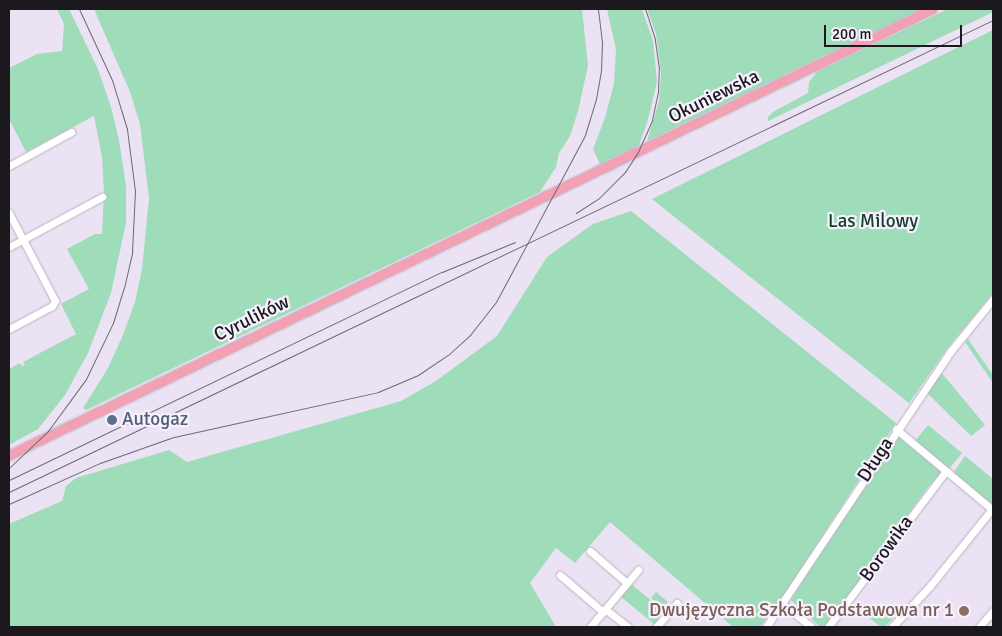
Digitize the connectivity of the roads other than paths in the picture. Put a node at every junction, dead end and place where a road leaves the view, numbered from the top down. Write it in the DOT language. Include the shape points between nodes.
graph roads {
  1 [pos="932,9"];
  2 [pos="71,132"];
  3 [pos="9,166"];
  4 [pos="102,197"];
  5 [pos="9,213"];
  6 [pos="510,214"];
  7 [pos="23,239"];
  8 [pos="9,247"];
  9 [pos="993,299"];
  10 [pos="9,329"];
  11 [pos="896,429"];
  12 [pos="9,455"];
  13 [pos="946,471"];
  14 [pos="993,510"];
  15 [pos="590,551"];
  16 [pos="638,570"];
  17 [pos="560,575"];
  18 [pos="627,583"];
  19 [pos="676,603"];
  20 [pos="783,604"];
  21 [pos="604,610"];
  22 [pos="993,611"];
  23 [pos="590,627"];
  24 [pos="628,627"];
  25 [pos="656,627"];
  26 [pos="766,627"];
  27 [pos="811,627"];
  28 [pos="828,627"];
  29 [pos="892,627"];
  30 [pos="979,627"];
  1 -- 6 [label="main road, Okuniewska"];
  2 -- 3 [label="street"];
  4 -- 7 [label="street"];
  5 -- 7 [label="street"];
  6 -- 12 [label="main road, Cyrulików"];
  7 -- 8 [label="street"];
  7 -- 10 [label="street" via="55,303"];
  9 -- 11 [label="street, Długa" via="950,352"];
  11 -- 13 [label="street"];
  11 -- 20 [label="street, Długa"];
  13 -- 14 [label="street"];
  13 -- 28 [label="street, Borowika"];
  14 -- 29 [label="street"];
  15 -- 18 [label="street"];
  16 -- 18 [label="street"];
  17 -- 21 [label="street"];
  18 -- 21 [label="street"];
  19 -- 25 [label="street"];
  20 -- 26 [label="street, Długa"];
  20 -- 27 [label="street"];
  21 -- 23 [label="street"];
  21 -- 24 [label="street"];
  22 -- 30 [label="street"];
}
